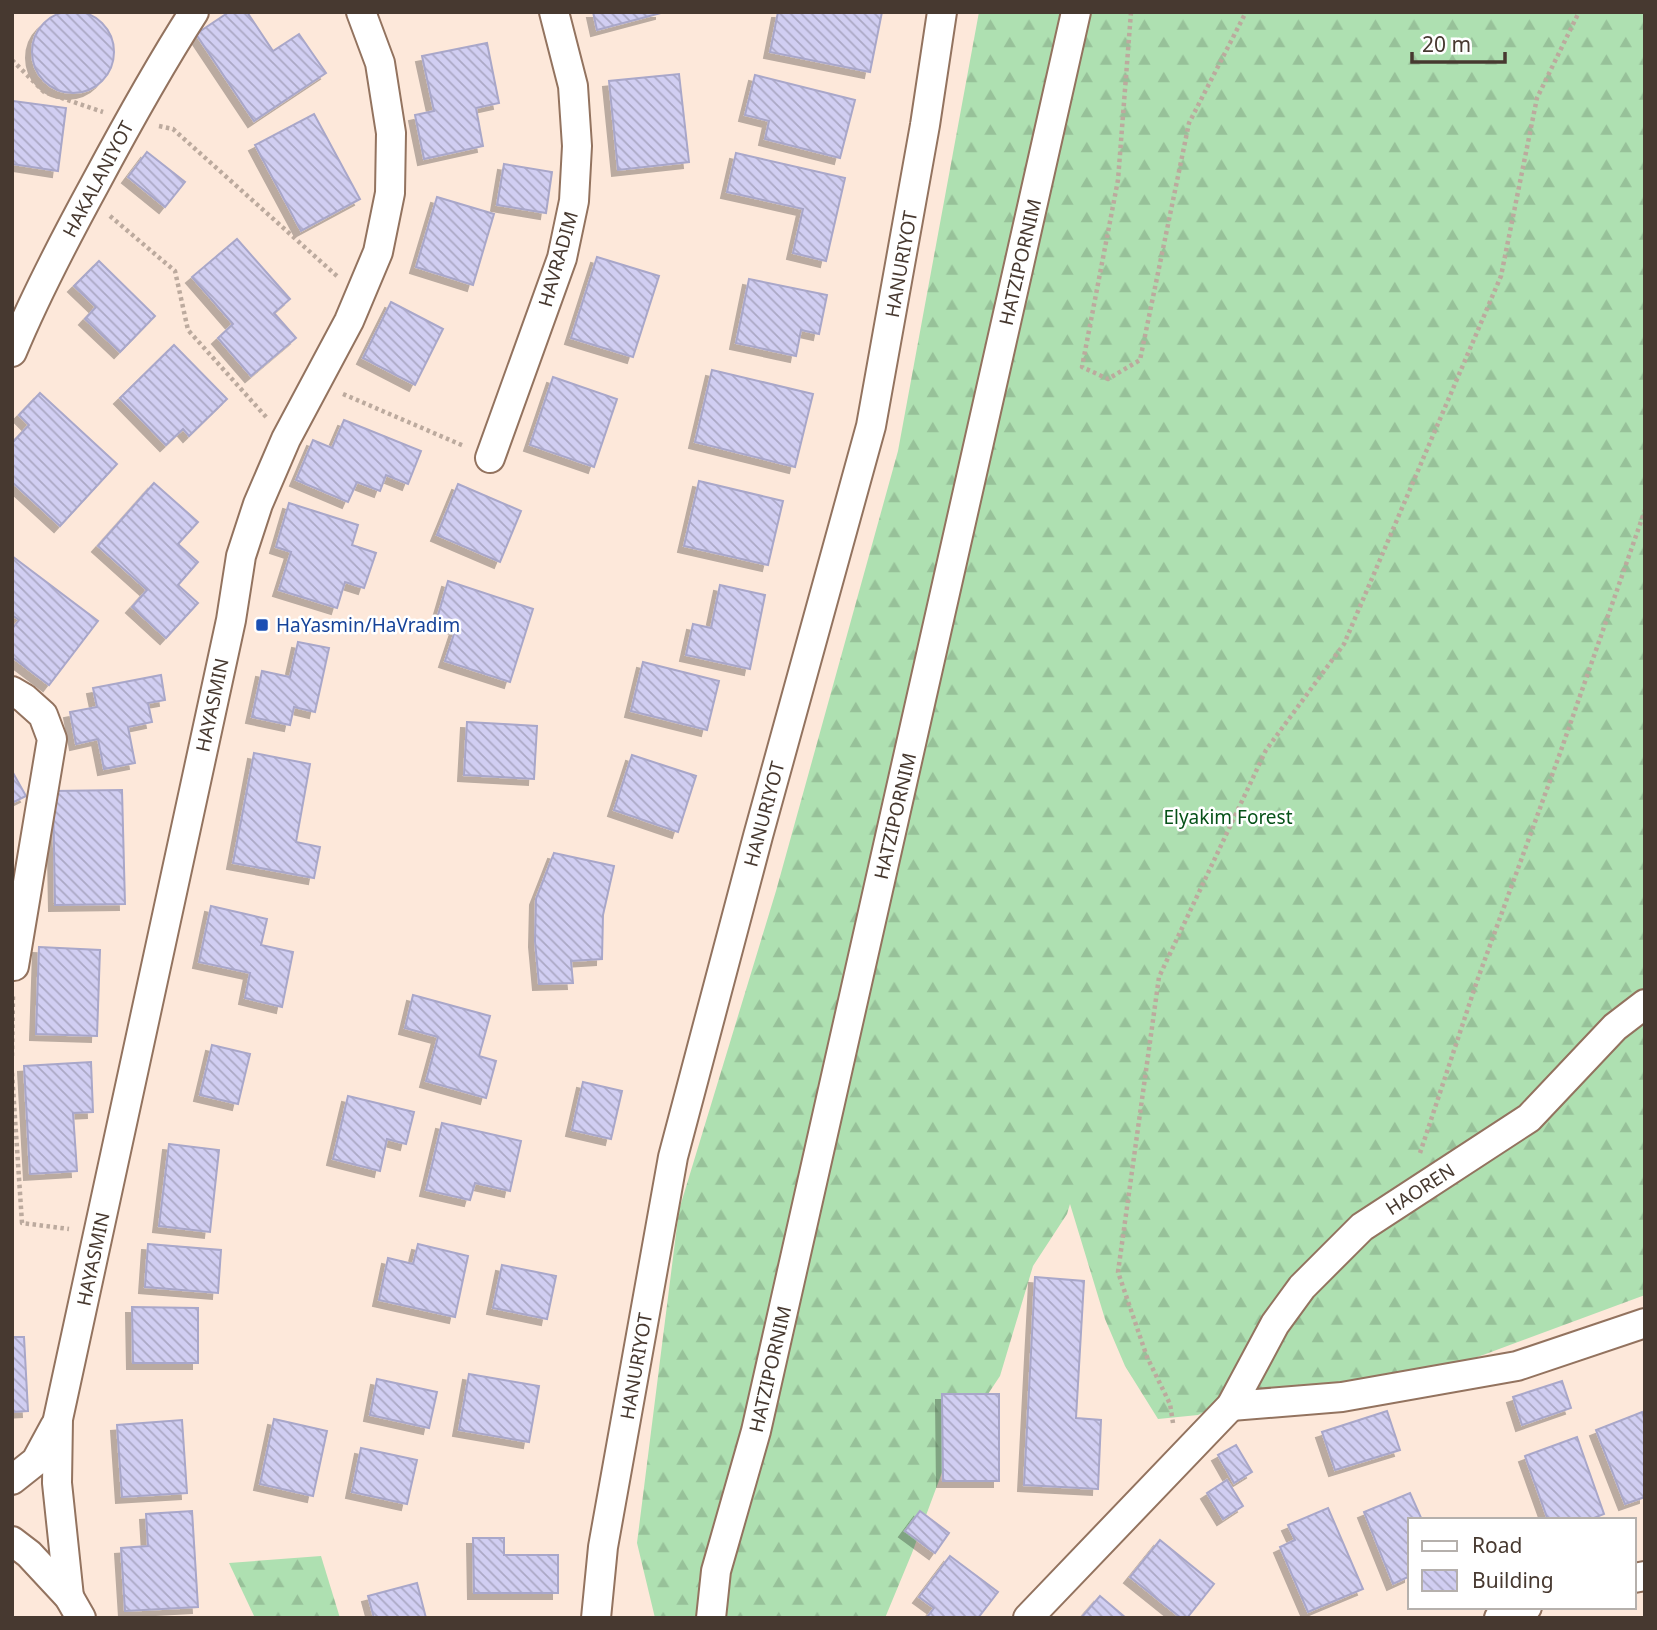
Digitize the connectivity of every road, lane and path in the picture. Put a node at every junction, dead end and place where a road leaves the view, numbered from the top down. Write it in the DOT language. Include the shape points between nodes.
graph roads {
  1 [pos="194,12"];
  2 [pos="361,12"];
  3 [pos="554,12"];
  4 [pos="942,12"];
  5 [pos="1076,12"];
  6 [pos="1131,12"];
  7 [pos="1245,12"];
  8 [pos="1579,12"];
  9 [pos="12,60"];
  10 [pos="129,120"];
  11 [pos="88,197"];
  12 [pos="359,296"];
  13 [pos="12,352"];
  14 [pos="316,382"];
  15 [pos="286,439"];
  16 [pos="490,458"];
  17 [pos="1645,510"];
  18 [pos="12,691"];
  19 [pos="14,966"];
  20 [pos="1645,1004"];
  21 [pos="12,1056"];
  22 [pos="12,1073"];
  23 [pos="15,1151"];
  24 [pos="1420,1153"];
  25 [pos="99,1232"];
  26 [pos="1645,1323"];
  27 [pos="1231,1406"];
  28 [pos="58,1419"];
  29 [pos="1178,1462"];
  30 [pos="12,1480"];
  31 [pos="12,1541"];
  32 [pos="75,1608"];
  33 [pos="1522,1609"];
  34 [pos="596,1618"];
  35 [pos="711,1618"];
  36 [pos="1028,1618"];
  37 [pos="1499,1618"];
  1 -- 10 [label="street, HAKALANIYOT"];
  2 -- 12 [label="street, HAYASMIN" via="380,63 391,133 390,193 378,252"];
  3 -- 16 [label="street, HAVRADIM" via="573,86 574,201 562,258"];
  4 -- 34 [label="street, HANURIYOT" via="871,426 673,1157 603,1547"];
  5 -- 35 [label="street, HATZIPORNIM" via="756,1431 716,1571"];
  6 -- 7 [label="path" via="1118,180 1082,367 1108,379 1140,360 1189,123"];
  8 -- 29 [label="path" via="1537,98 1501,276 1344,644 1266,750 1159,977 1118,1272 1147,1357 1170,1404"];
  9 -- 10 [label="path" via="44,92"];
  10 -- 11 [label="street, HAKALANIYOT"];
  10 -- 12 [label="path" via="173,129"];
  11 -- 13 [label="street, HAKALANIYOT"];
  11 -- 15 [label="path" via="175,271 188,330"];
  12 -- 14 [label="street, HAYASMIN"];
  14 -- 15 [label="street, HAYASMIN"];
  14 -- 16 [label="path"];
  15 -- 25 [label="street, HAYASMIN" via="241,556"];
  17 -- 24 [label="path"];
  18 -- 19 [label="street" via="43,715 51,739"];
  19 -- 21 [label="path"];
  20 -- 27 [label="street, HAOREN" via="1615,1027 1529,1118 1362,1227 1295,1296"];
  22 -- 23 [label="path"];
  23 -- 25 [label="path" via="22,1223"];
  25 -- 28 [label="street, HAYASMIN"];
  26 -- 27 [label="street" via="1517,1366 1342,1397"];
  27 -- 29 [label="street, HAOREN"];
  28 -- 30 [label="street, HAYASMIN" via="36,1461"];
  28 -- 32 [label="street, HAYASMIN" via="57,1483"];
  29 -- 36 [label="street, HAOREN"];
  31 -- 32 [label="street, HAYASMIN"];
  33 -- 37 [label="street"];
}
